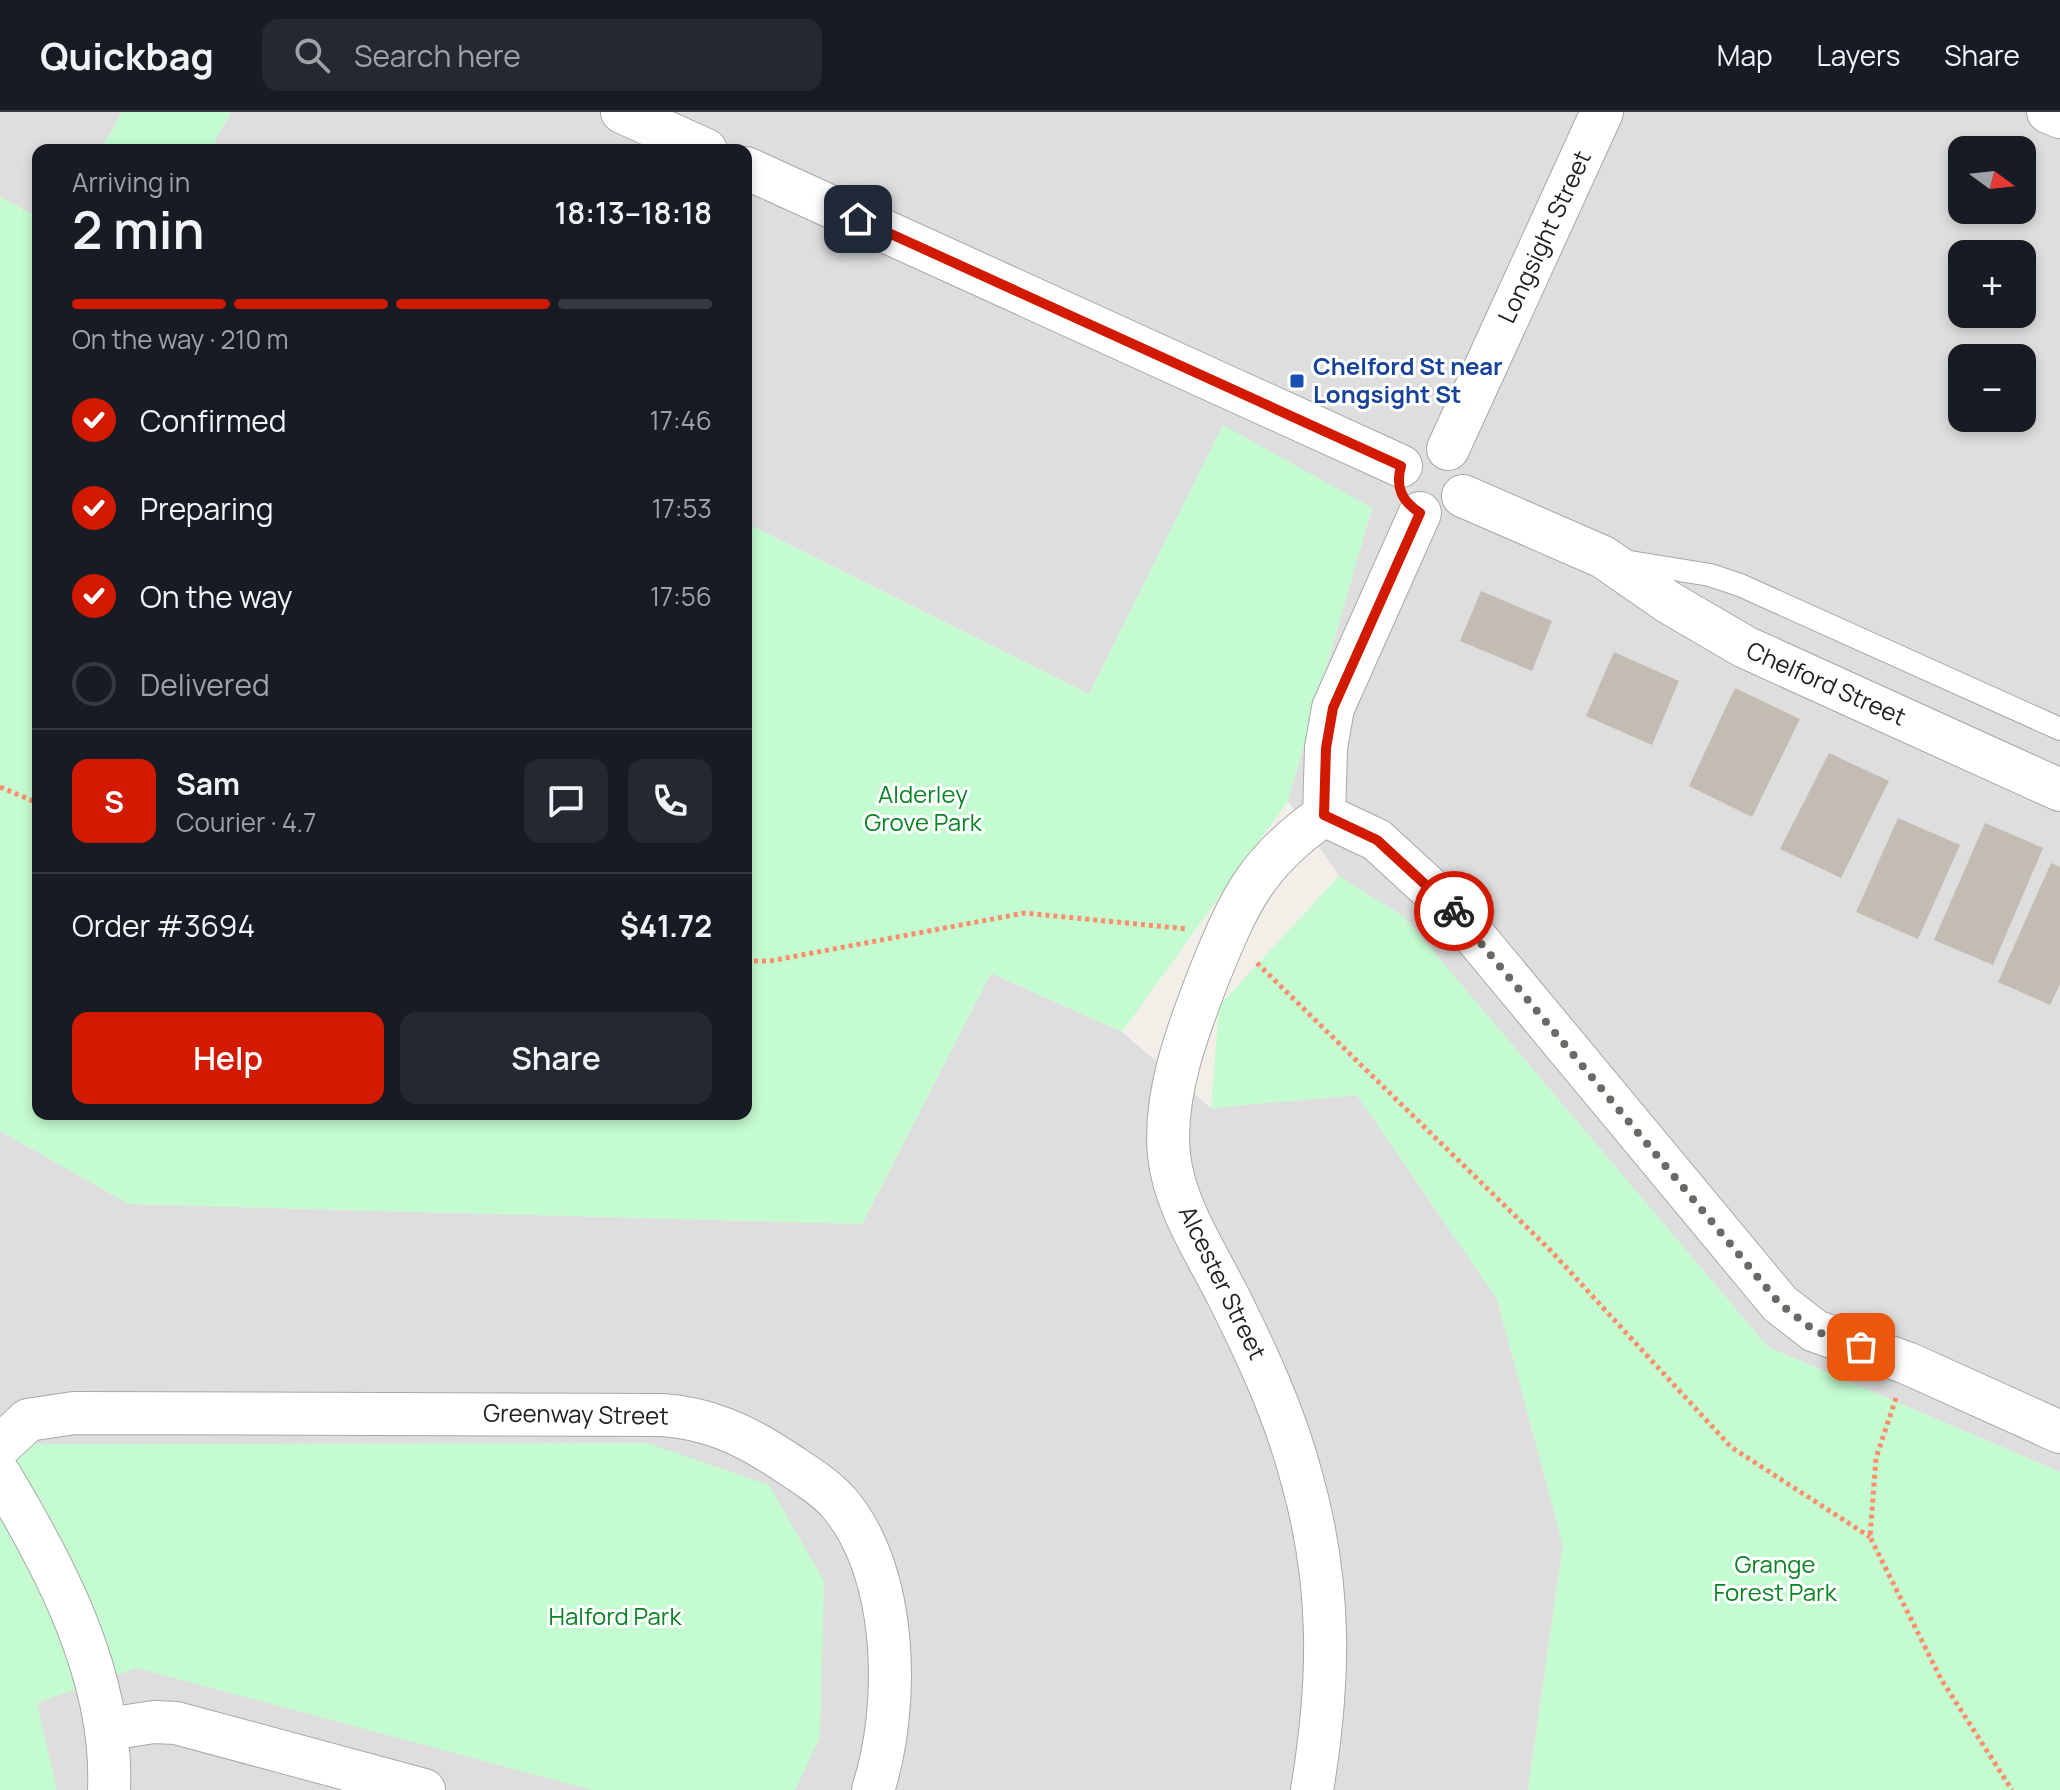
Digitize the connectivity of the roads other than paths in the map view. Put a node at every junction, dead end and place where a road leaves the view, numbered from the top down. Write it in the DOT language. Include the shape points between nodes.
graph roads {
  1 [pos="622,112"];
  2 [pos="1602,112"];
  3 [pos="2048,112"];
  4 [pos="2060,117"];
  5 [pos="693,144"];
  6 [pos="752,171"];
  7 [pos="1448,449"];
  8 [pos="1401,466"];
  9 [pos="1463,496"];
  10 [pos="1420,513"];
  11 [pos="1603,557"];
  12 [pos="2060,729"];
  13 [pos="2060,790"];
  14 [pos="1324,815"];
  15 [pos="2060,1432"];
  16 [pos="0,1446"];
  17 [pos="0,1475"];
  18 [pos="108,1729"];
  19 [pos="109,1790"];
  20 [pos="424,1790"];
  21 [pos="873,1790"];
  22 [pos="1312,1790"];
  1 -- 5 [label="street"];
  2 -- 7 [label="street, Longsight Street"];
  3 -- 4 [label="street"];
  6 -- 8 [label="street"];
  7 -- 8 [label="street" via="1426,445"];
  7 -- 9 [label="street" via="1466,474"];
  8 -- 10 [label="street" via="1398,488"];
  9 -- 10 [label="street" via="1440,514"];
  9 -- 11 [label="street, Chelford Street"];
  10 -- 14 [label="street" via="1333,708"];
  11 -- 12 [label="lane, Chelford Street" via="1740,585"];
  11 -- 13 [label="street, Chelford Street" via="1737,643"];
  14 -- 15 [label="street" via="1377,840 1453,910 1780,1304 1815,1331 1907,1363"];
  14 -- 22 [label="street, Alcester Street" via="1292,837 1246,891 1201,996 1169,1125 1169,1157 1181,1201 1284,1418 1311,1517 1327,1633 1326,1697"];
  16 -- 21 [label="street, Greenway Street" via="28,1420 74,1413 662,1415 725,1428 824,1489 860,1537 880,1599 891,1676 887,1736"];
  17 -- 18 [label="street" via="56,1579 88,1659"];
  18 -- 19 [label="street"];
  18 -- 20 [label="street" via="169,1722"];
}
